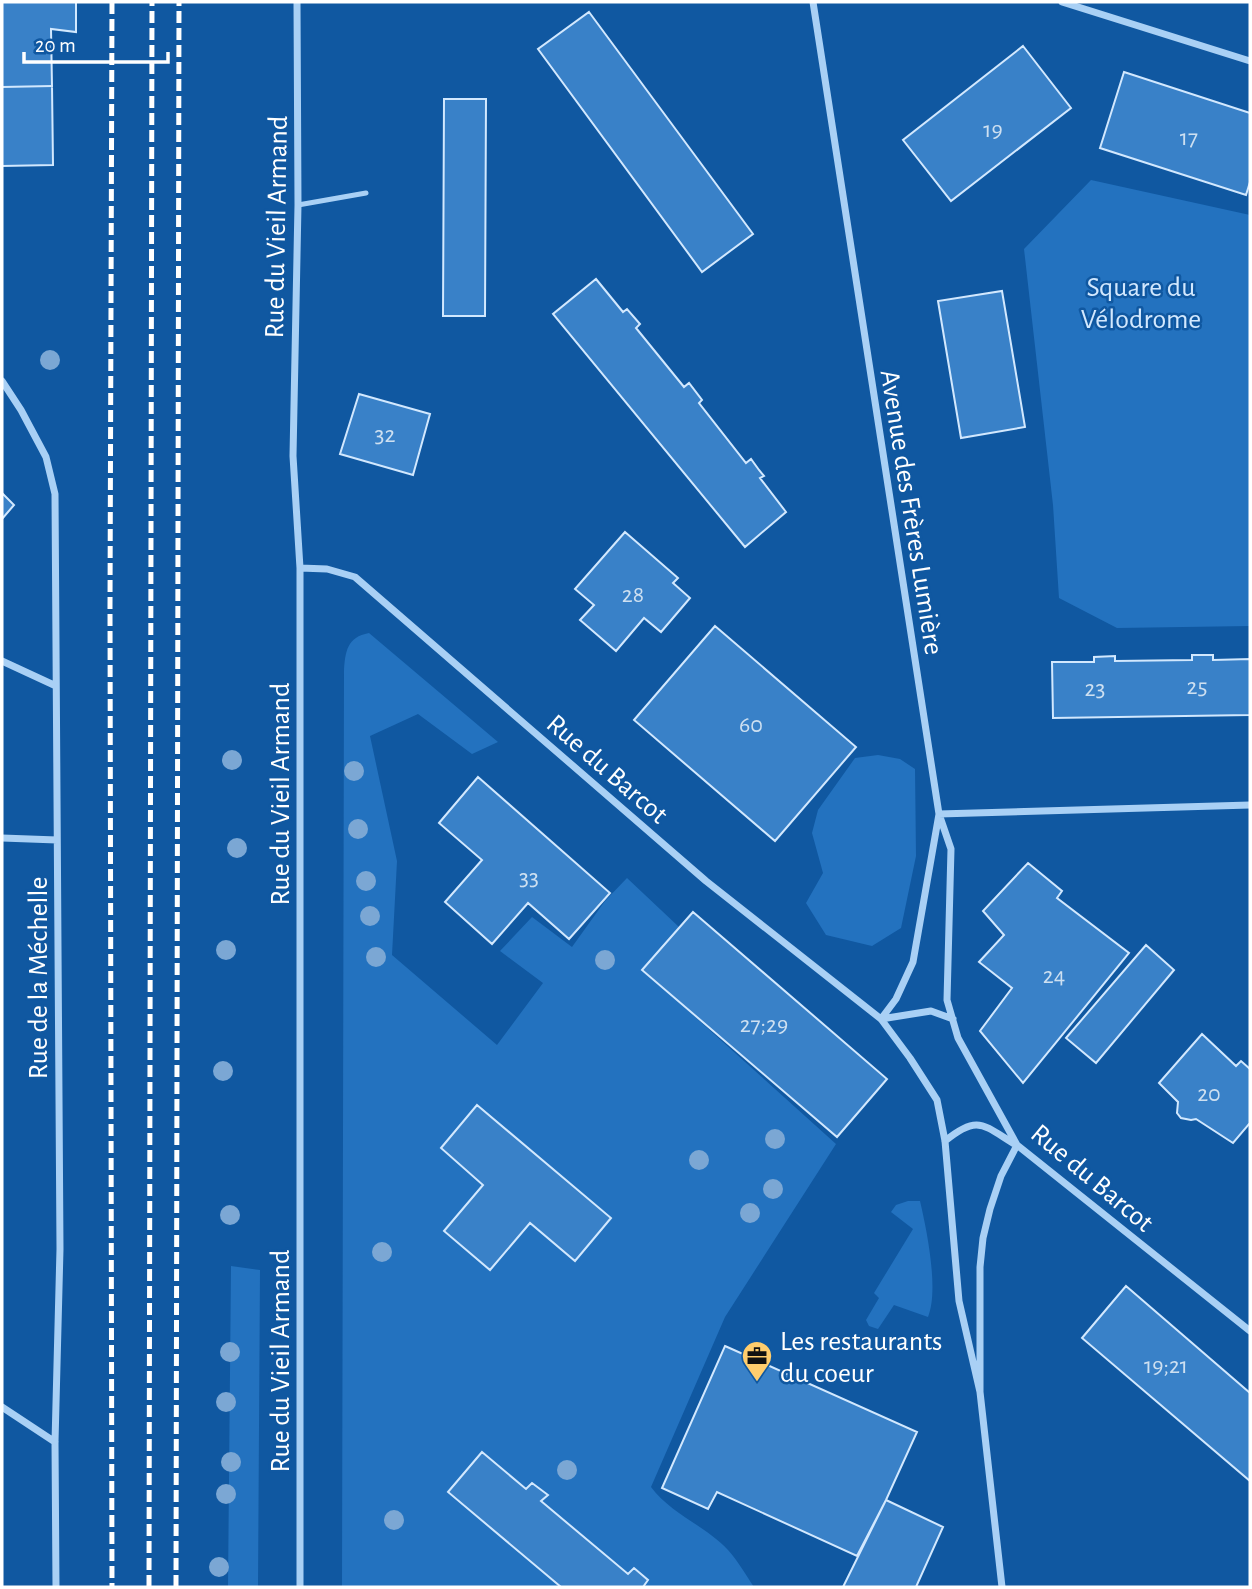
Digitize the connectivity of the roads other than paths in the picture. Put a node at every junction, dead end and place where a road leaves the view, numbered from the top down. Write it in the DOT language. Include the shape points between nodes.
graph roads {
  1 [pos="297,2"];
  2 [pos="813,2"];
  3 [pos="1062,2"];
  4 [pos="1250,61"];
  5 [pos="366,193"];
  6 [pos="298,205"];
  7 [pos="2,381"];
  8 [pos="300,568"];
  9 [pos="2,661"];
  10 [pos="56,686"];
  11 [pos="1250,805"];
  12 [pos="939,814"];
  13 [pos="2,838"];
  14 [pos="57,840"];
  15 [pos="881,1019"];
  16 [pos="953,1019"];
  17 [pos="945,1141"];
  18 [pos="1017,1145"];
  19 [pos="1250,1331"];
  20 [pos="981,1392"];
  21 [pos="2,1407"];
  22 [pos="55,1442"];
  23 [pos="56,1587"];
  24 [pos="300,1587"];
  25 [pos="1002,1587"];
  1 -- 6 [label="street, Rue du Vieil Armand"];
  2 -- 12 [label="street, Avenue des Frères Lumière"];
  3 -- 4 [label="street"];
  5 -- 6 [label="lane"];
  6 -- 8 [label="street, Rue du Vieil Armand" via="293,456"];
  7 -- 10 [label="street, Rue de la Méchelle" via="46,457 55,494"];
  8 -- 15 [label="street, Rue du Barcot" via="355,577 705,881"];
  8 -- 24 [label="street, Rue du Vieil Armand"];
  9 -- 10 [label="street"];
  10 -- 14 [label="street, Rue de la Méchelle"];
  11 -- 12 [label="street"];
  12 -- 15 [label="street, Avenue des Frères Lumière" via="914,962"];
  12 -- 16 [label="street, Rue du Barcot" via="951,849 947,1000"];
  13 -- 14 [label="street"];
  14 -- 22 [label="street, Rue de la Méchelle" via="60,1249"];
  15 -- 16 [label="street" via="931,1011"];
  15 -- 17 [label="street, Rue du Barcot" via="937,1100"];
  16 -- 18 [label="street, Rue du Barcot" via="958,1038"];
  17 -- 18 [label="street" via="963,1127 982,1124"];
  17 -- 20 [label="street, Rue du Barcot" via="959,1301"];
  18 -- 19 [label="street, Rue du Barcot"];
  18 -- 20 [label="street" via="1001,1176 983,1238"];
  20 -- 25 [label="street"];
  21 -- 22 [label="street"];
  22 -- 23 [label="street, Rue de la Méchelle"];
}
